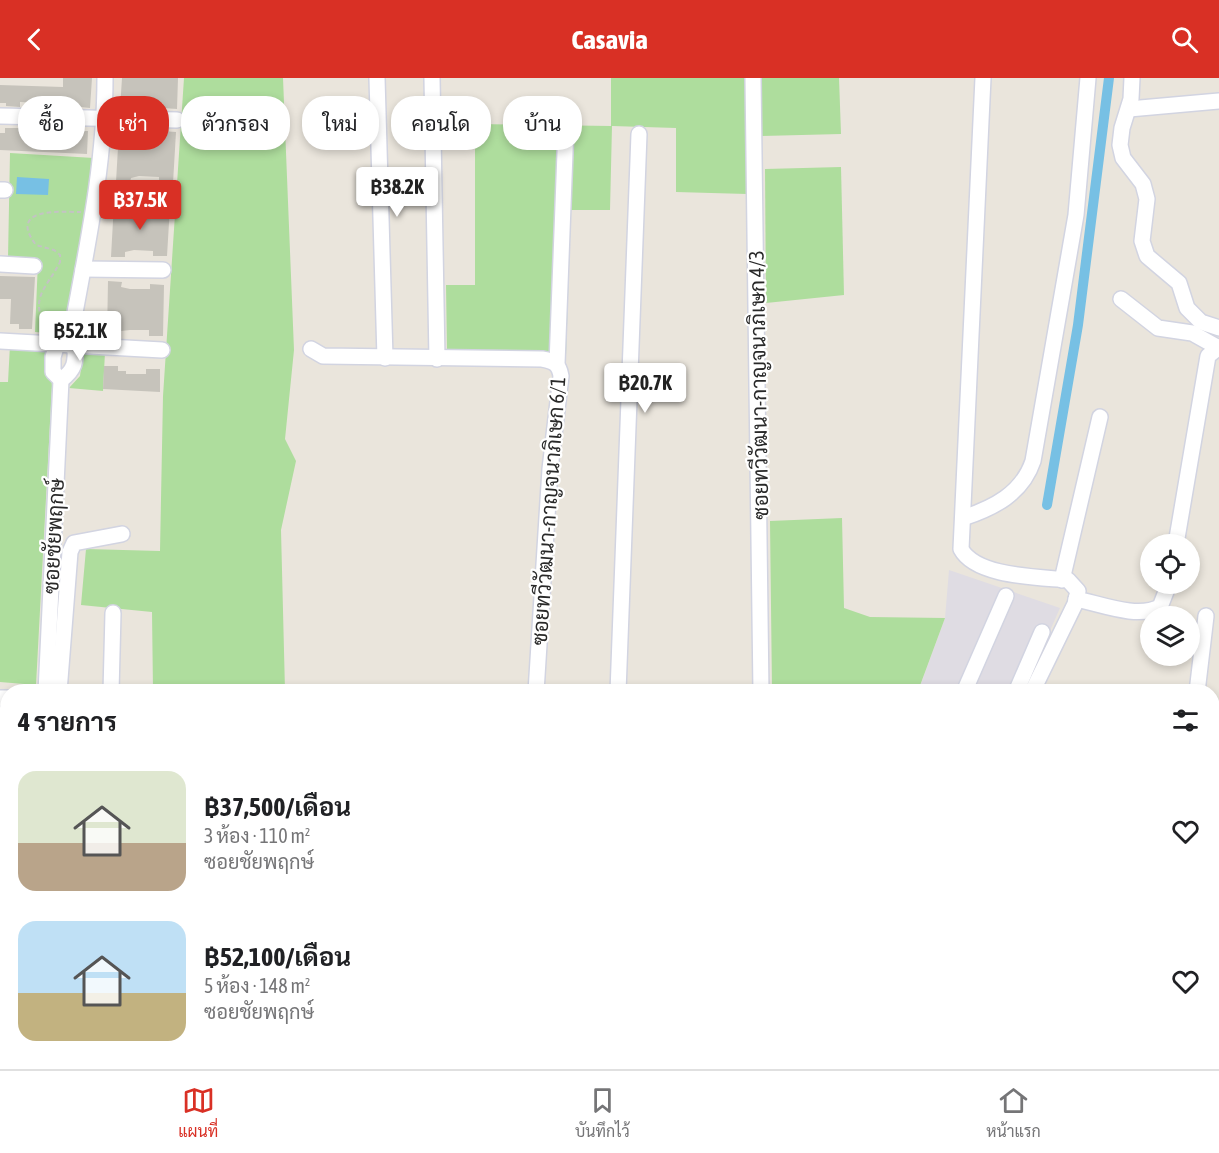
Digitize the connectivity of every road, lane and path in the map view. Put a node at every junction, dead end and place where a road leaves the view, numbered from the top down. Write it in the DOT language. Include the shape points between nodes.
graph roads {
  1 [pos="105,78"];
  2 [pos="377,78"];
  3 [pos="432,78"];
  4 [pos="753,78"];
  5 [pos="983,78"];
  6 [pos="1088,78"];
  7 [pos="1132,78"];
  8 [pos="105,96"];
  9 [pos="1219,101"];
  10 [pos="1130,108"];
  11 [pos="0,116"];
  12 [pos="97,118"];
  13 [pos="169,120"];
  14 [pos="177,120"];
  15 [pos="639,134"];
  16 [pos="102,150"];
  17 [pos="565,150"];
  18 [pos="97,192"];
  19 [pos="170,192"];
  20 [pos="93,212"];
  21 [pos="0,264"];
  22 [pos="34,266"];
  23 [pos="83,269"];
  24 [pos="163,270"];
  25 [pos="1121,299"];
  26 [pos="1201,322"];
  27 [pos="1219,328"];
  28 [pos="1201,338"];
  29 [pos="0,341"];
  30 [pos="67,345"];
  31 [pos="1218,347"];
  32 [pos="310,349"];
  33 [pos="162,350"];
  34 [pos="385,358"];
  35 [pos="436,359"];
  36 [pos="557,364"];
  37 [pos="61,380"];
  38 [pos="1100,417"];
  39 [pos="963,518"];
  40 [pos="122,534"];
  41 [pos="1178,534"];
  42 [pos="1062,579"];
  43 [pos="1165,594"];
  44 [pos="1006,596"];
  45 [pos="1076,599"];
  46 [pos="114,614"];
  47 [pos="1206,616"];
  48 [pos="1042,632"];
  49 [pos="46,684"];
  50 [pos="60,684"];
  51 [pos="111,684"];
  52 [pos="537,684"];
  53 [pos="618,684"];
  54 [pos="761,684"];
  55 [pos="968,684"];
  56 [pos="1019,684"];
  57 [pos="1036,684"];
  58 [pos="1198,684"];
  1 -- 8 [label="street, ซอยชัยพฤกษ์"];
  2 -- 34 [label="street"];
  3 -- 35 [label="street"];
  4 -- 54 [label="street, ซอยทวีวัฒนา-กาญจนาภิเษก 4/3"];
  5 -- 39 [label="street"];
  6 -- 39 [label="street" via="1076,215 1028,477 990,509"];
  7 -- 10 [label="street"];
  9 -- 10 [label="street"];
  10 -- 26 [label="street" via="1120,145 1123,158 1143,184 1147,199 1142,241 1147,256 1179,283 1187,308"];
  11 -- 12 [label="street"];
  13 -- 14 [label="street"];
  15 -- 53 [label="street"];
  16 -- 18 [label="street, ซอยชัยพฤกษ์"];
  17 -- 36 [label="street"];
  18 -- 19 [label="street"];
  18 -- 20 [label="street, ซอยชัยพฤกษ์"];
  20 -- 23 [label="street, ซอยชัยพฤกษ์"];
  20 -- 30 [label="path" via="44,212 35,215 28,231 36,244 60,255 60,262 39,298 46,327"];
  21 -- 22 [label="street"];
  23 -- 24 [label="street"];
  23 -- 30 [label="street, ซอยชัยพฤกษ์"];
  25 -- 28 [label="street" via="1158,328"];
  26 -- 27 [label="street"];
  26 -- 28 [label="street"];
  28 -- 31 [label="street"];
  29 -- 30 [label="street"];
  30 -- 33 [label="street"];
  30 -- 37 [label="street, ซอยชัยพฤกษ์" via="76,360 71,373"];
  30 -- 37 [label="street, ซอยชัยพฤกษ์" via="53,357 53,372"];
  31 -- 41 [label="street" via="1208,356"];
  32 -- 34 [label="street, ซอยทวีวัฒนา-กาญจนาภิเษก 6/1" via="323,356"];
  34 -- 35 [label="street, ซอยทวีวัฒนา-กาญจนาภิเษก 6/1"];
  35 -- 36 [label="street, ซอยทวีวัฒนา-กาญจนาภิเษก 6/1" via="542,359"];
  36 -- 52 [label="street, ซอยทวีวัฒนา-กาญจนาภิเษก 6/1" via="561,376 550,469"];
  37 -- 49 [label="street, ซอยชัยพฤกษ์"];
  38 -- 42 [label="street"];
  39 -- 42 [label="street" via="961,549 974,564"];
  40 -- 50 [label="street" via="74,543 70,552"];
  42 -- 45 [label="street" via="1078,591"];
  43 -- 45 [label="street" via="1160,607 1151,612"];
  44 -- 55 [label="street"];
  45 -- 57 [label="street"];
  46 -- 51 [label="street"];
  47 -- 58 [label="street"];
  48 -- 56 [label="street"];
}
